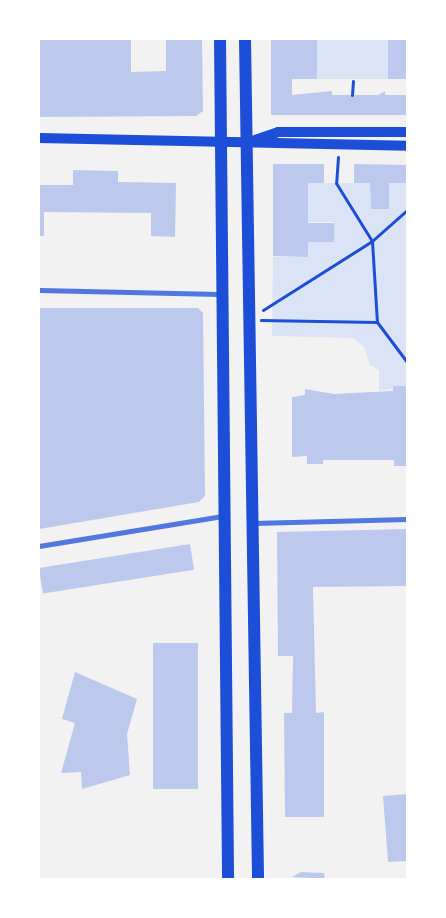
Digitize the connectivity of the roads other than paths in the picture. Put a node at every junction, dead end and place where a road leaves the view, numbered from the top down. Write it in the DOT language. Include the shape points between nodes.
graph roads {
  1 [pos="220,39"];
  2 [pos="245,39"];
  3 [pos="407,132"];
  4 [pos="39,138"];
  5 [pos="219,143"];
  6 [pos="246,143"];
  7 [pos="407,146"];
  8 [pos="39,290"];
  9 [pos="219,294"];
  10 [pos="224,516"];
  11 [pos="407,519"];
  12 [pos="250,523"];
  13 [pos="39,546"];
  14 [pos="228,879"];
  15 [pos="258,879"];
  1 -- 5 [label="main road"];
  2 -- 6 [label="main road"];
  3 -- 6 [label="main road" via="278,132"];
  4 -- 5 [label="main road"];
  5 -- 6 [label="main road"];
  5 -- 9 [label="main road"];
  6 -- 7 [label="main road"];
  6 -- 12 [label="main road"];
  8 -- 9 [label="street"];
  9 -- 10 [label="main road"];
  10 -- 13 [label="street"];
  10 -- 14 [label="main road"];
  11 -- 12 [label="street"];
  12 -- 15 [label="main road"];
}
